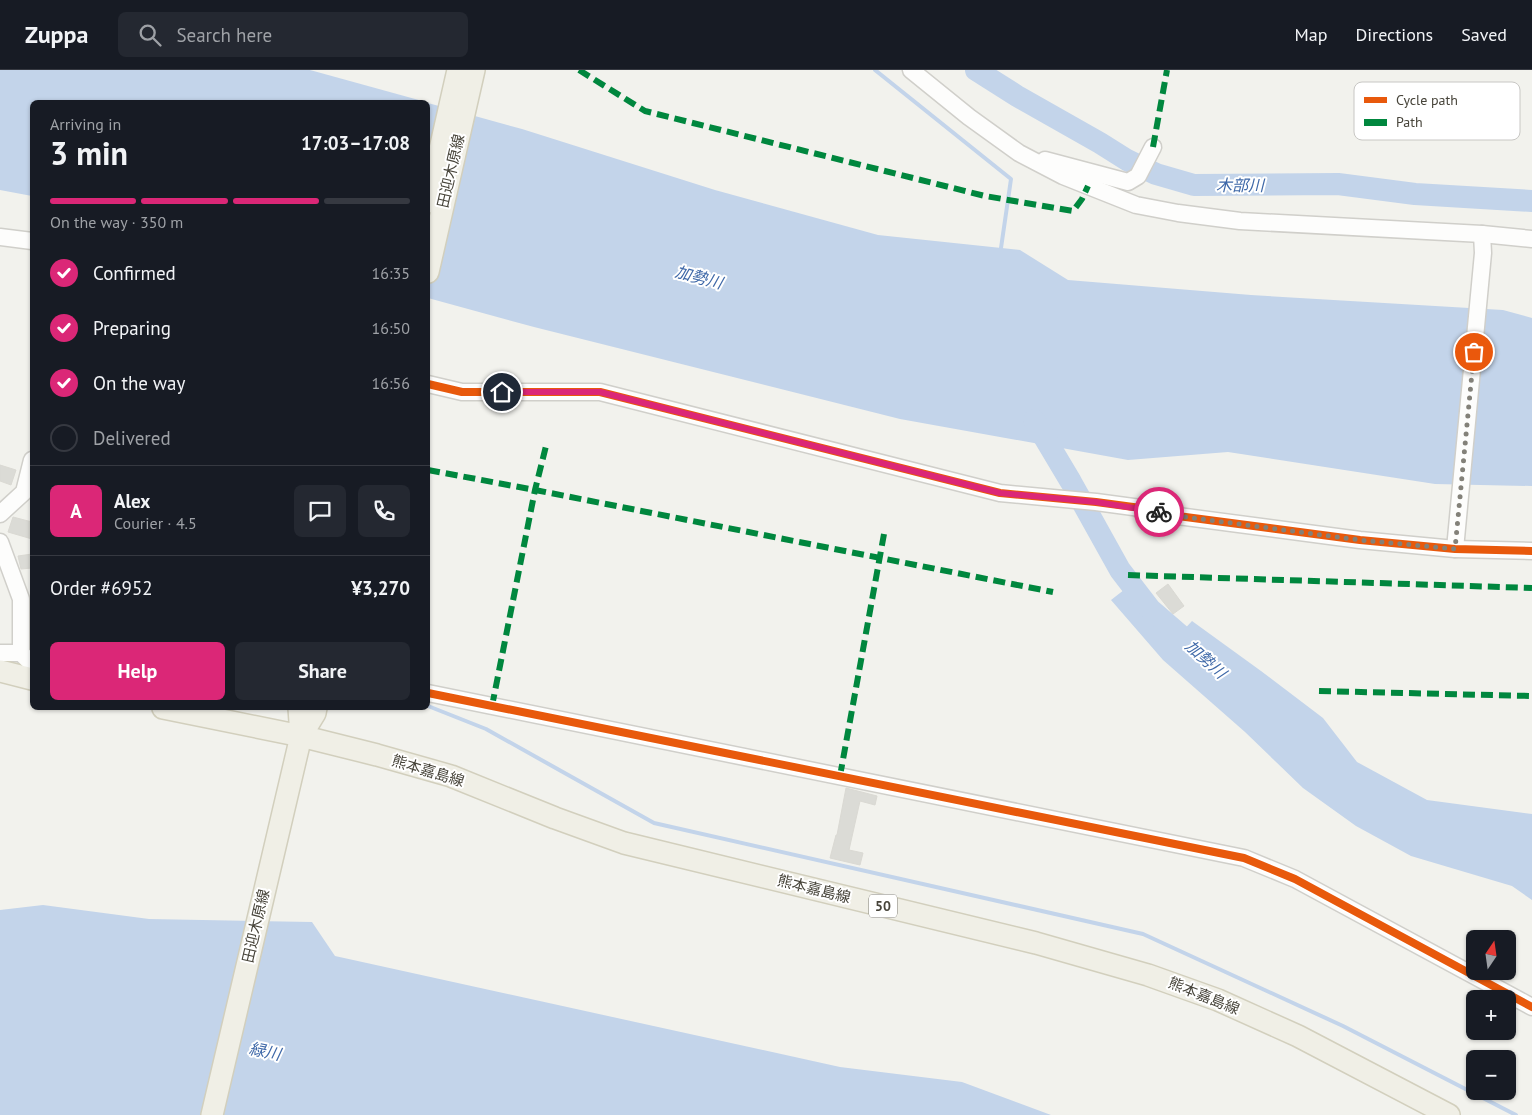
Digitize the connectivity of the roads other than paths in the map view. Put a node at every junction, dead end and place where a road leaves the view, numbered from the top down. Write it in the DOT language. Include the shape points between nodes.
graph roads {
  1 [pos="458,70"];
  2 [pos="474,70"];
  3 [pos="911,70"];
  4 [pos="459,98"];
  5 [pos="1153,147"];
  6 [pos="1019,153"];
  7 [pos="430,195"];
  8 [pos="1482,234"];
  9 [pos="0,237"];
  10 [pos="1532,239"];
  11 [pos="30,241"];
  12 [pos="430,261"];
  13 [pos="430,384"];
  14 [pos="30,468"];
  15 [pos="0,514"];
  16 [pos="0,542"];
  17 [pos="1455,549"];
  18 [pos="1532,551"];
  19 [pos="27,598"];
  20 [pos="0,653"];
  21 [pos="27,658"];
  22 [pos="0,671"];
  23 [pos="30,678"];
  24 [pos="430,693"];
  25 [pos="173,710"];
  26 [pos="299,710"];
  27 [pos="316,710"];
  28 [pos="301,736"];
  29 [pos="1532,1007"];
  30 [pos="212,1115"];
  31 [pos="1449,1115"];
  1 -- 4 [label="main road, 田迎木原線"];
  2 -- 4 [label="main road, 田迎木原線"];
  3 -- 6 [label="street"];
  4 -- 7 [label="main road, 田迎木原線"];
  4 -- 12 [label="main road, 田迎木原線"];
  5 -- 6 [label="street" via="1138,176 1128,182"];
  6 -- 8 [label="street" via="1063,176 1136,205 1178,213 1240,220"];
  8 -- 10 [label="street"];
  8 -- 17 [label="street" via="1483,253"];
  9 -- 11 [label="street"];
  13 -- 17 [label="street" via="462,392 600,392 1000,493 1096,502 1197,519"];
  14 -- 15 [label="street" via="24,492"];
  16 -- 19 [label="street"];
  17 -- 18 [label="street"];
  19 -- 21 [label="street"];
  20 -- 21 [label="street"];
  22 -- 23 [label="main road"];
  24 -- 29 [label="street" via="1244,858 1295,879"];
  25 -- 28 [label="main road, 熊本嘉島線 / 50"];
  26 -- 28 [label="main road, 田迎木原線"];
  27 -- 28 [label="main road, 田迎木原線"];
  28 -- 30 [label="main road, 田迎木原線"];
  28 -- 31 [label="main road, 熊本嘉島線 / 50" via="451,776 624,843 1036,943 1148,975 1218,1000 1298,1036"];
}
